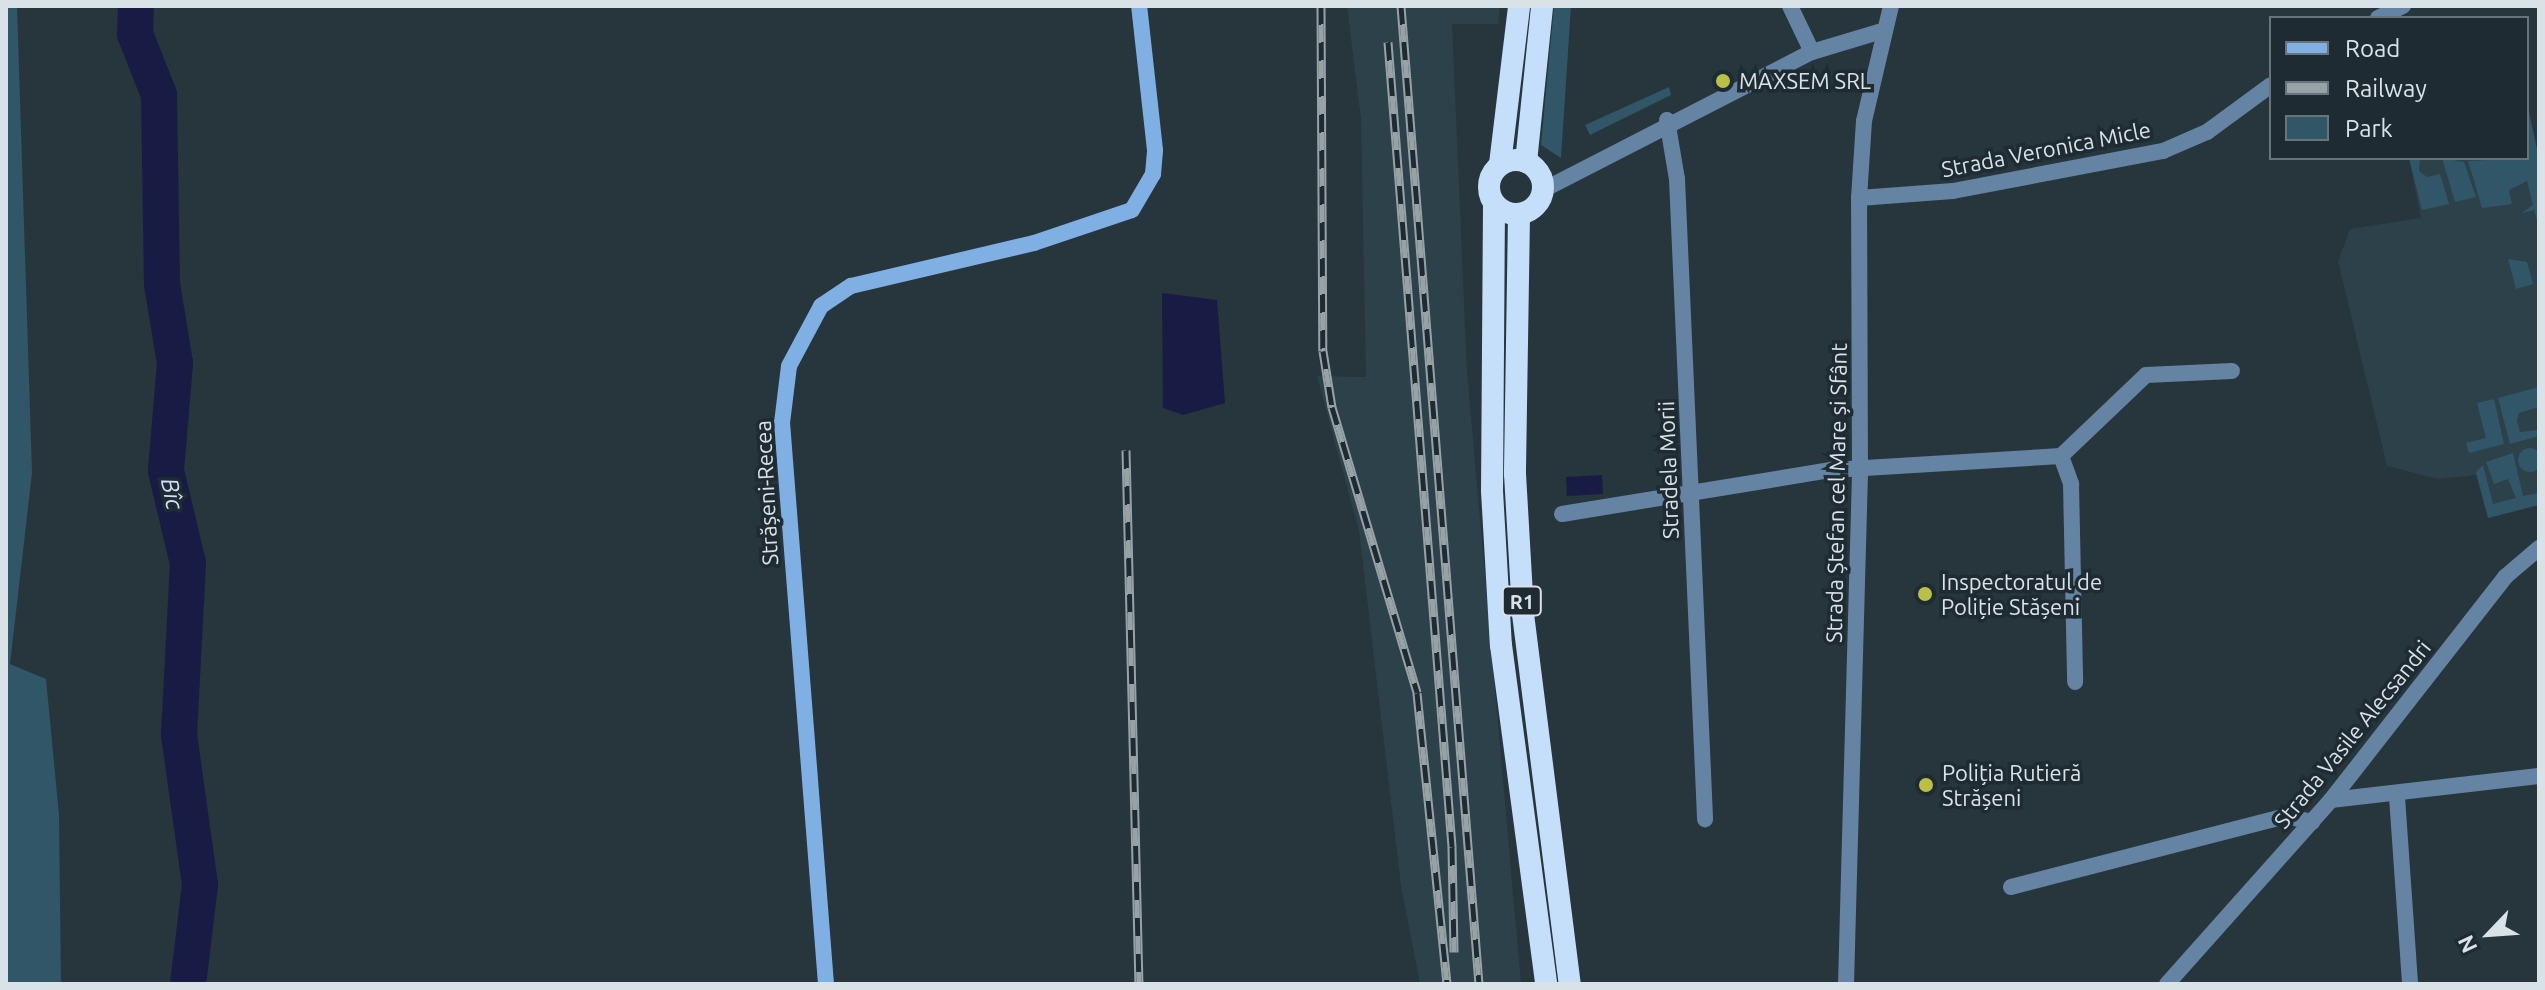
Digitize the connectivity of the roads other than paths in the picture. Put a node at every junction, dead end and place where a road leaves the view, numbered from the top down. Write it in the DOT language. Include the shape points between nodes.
graph roads {
  1 [pos="1139,6"];
  2 [pos="1519,6"];
  3 [pos="1542,6"];
  4 [pos="1790,6"];
  5 [pos="1891,6"];
  6 [pos="2403,6"];
  7 [pos="2382,16"];
  8 [pos="1885,30"];
  9 [pos="1812,52"];
  10 [pos="2269,86"];
  11 [pos="1667,120"];
  12 [pos="1526,162"];
  13 [pos="1500,164"];
  14 [pos="1543,190"];
  15 [pos="1859,198"];
  16 [pos="1494,205"];
  17 [pos="1519,215"];
  18 [pos="2232,371"];
  19 [pos="2061,456"];
  20 [pos="1860,472"];
  21 [pos="1692,495"];
  22 [pos="1562,514"];
  23 [pos="2539,548"];
  24 [pos="2075,682"];
  25 [pos="2539,776"];
  26 [pos="2397,797"];
  27 [pos="2331,800"];
  28 [pos="1705,819"];
  29 [pos="2312,822"];
  30 [pos="2011,887"];
  31 [pos="826,984"];
  32 [pos="1546,984"];
  33 [pos="1570,984"];
  34 [pos="1846,984"];
  35 [pos="2167,984"];
  36 [pos="2410,984"];
  1 -- 31 [label="main road, Strășeni-Recea" via="1155,150 1153,174 1132,210 1034,243 851,286 821,306 789,366 782,423"];
  2 -- 13 [label="highway"];
  3 -- 12 [label="highway"];
  4 -- 9 [label="street"];
  5 -- 8 [label="street, Strada Ștefan cel Mare și Sfânt"];
  6 -- 7 [label="street"];
  8 -- 9 [label="street"];
  8 -- 15 [label="street, Strada Ștefan cel Mare și Sfânt" via="1864,121"];
  9 -- 11 [label="street"];
  10 -- 15 [label="street, Strada Veronica Micle" via="2207,132 2163,151 1953,191"];
  11 -- 14 [label="street"];
  11 -- 21 [label="street, Stradela Morii" via="1677,179"];
  12 -- 13 [label="highway"];
  12 -- 14 [label="highway" via="1539,173"];
  13 -- 16 [label="highway" via="1488,188"];
  14 -- 17 [label="highway" via="1535,207"];
  15 -- 20 [label="street, Strada Ștefan cel Mare și Sfânt"];
  16 -- 17 [label="highway"];
  16 -- 32 [label="highway, R1" via="1492,491 1501,645"];
  17 -- 33 [label="highway, R1" via="1515,474 1523,614"];
  18 -- 19 [label="street" via="2146,375"];
  19 -- 20 [label="street"];
  19 -- 24 [label="street" via="2071,484"];
  20 -- 21 [label="street" via="1832,470"];
  20 -- 34 [label="street, Strada Ștefan cel Mare și Sfânt"];
  21 -- 22 [label="street"];
  21 -- 28 [label="street, Stradela Morii"];
  23 -- 27 [label="street, Strada Vasile Alecsandri" via="2505,577"];
  25 -- 26 [label="street"];
  26 -- 27 [label="street"];
  26 -- 36 [label="street"];
  27 -- 29 [label="street, Strada Vasile Alecsandri"];
  29 -- 30 [label="street" via="2286,816"];
  29 -- 35 [label="street, Strada Vasile Alecsandri"];
}
